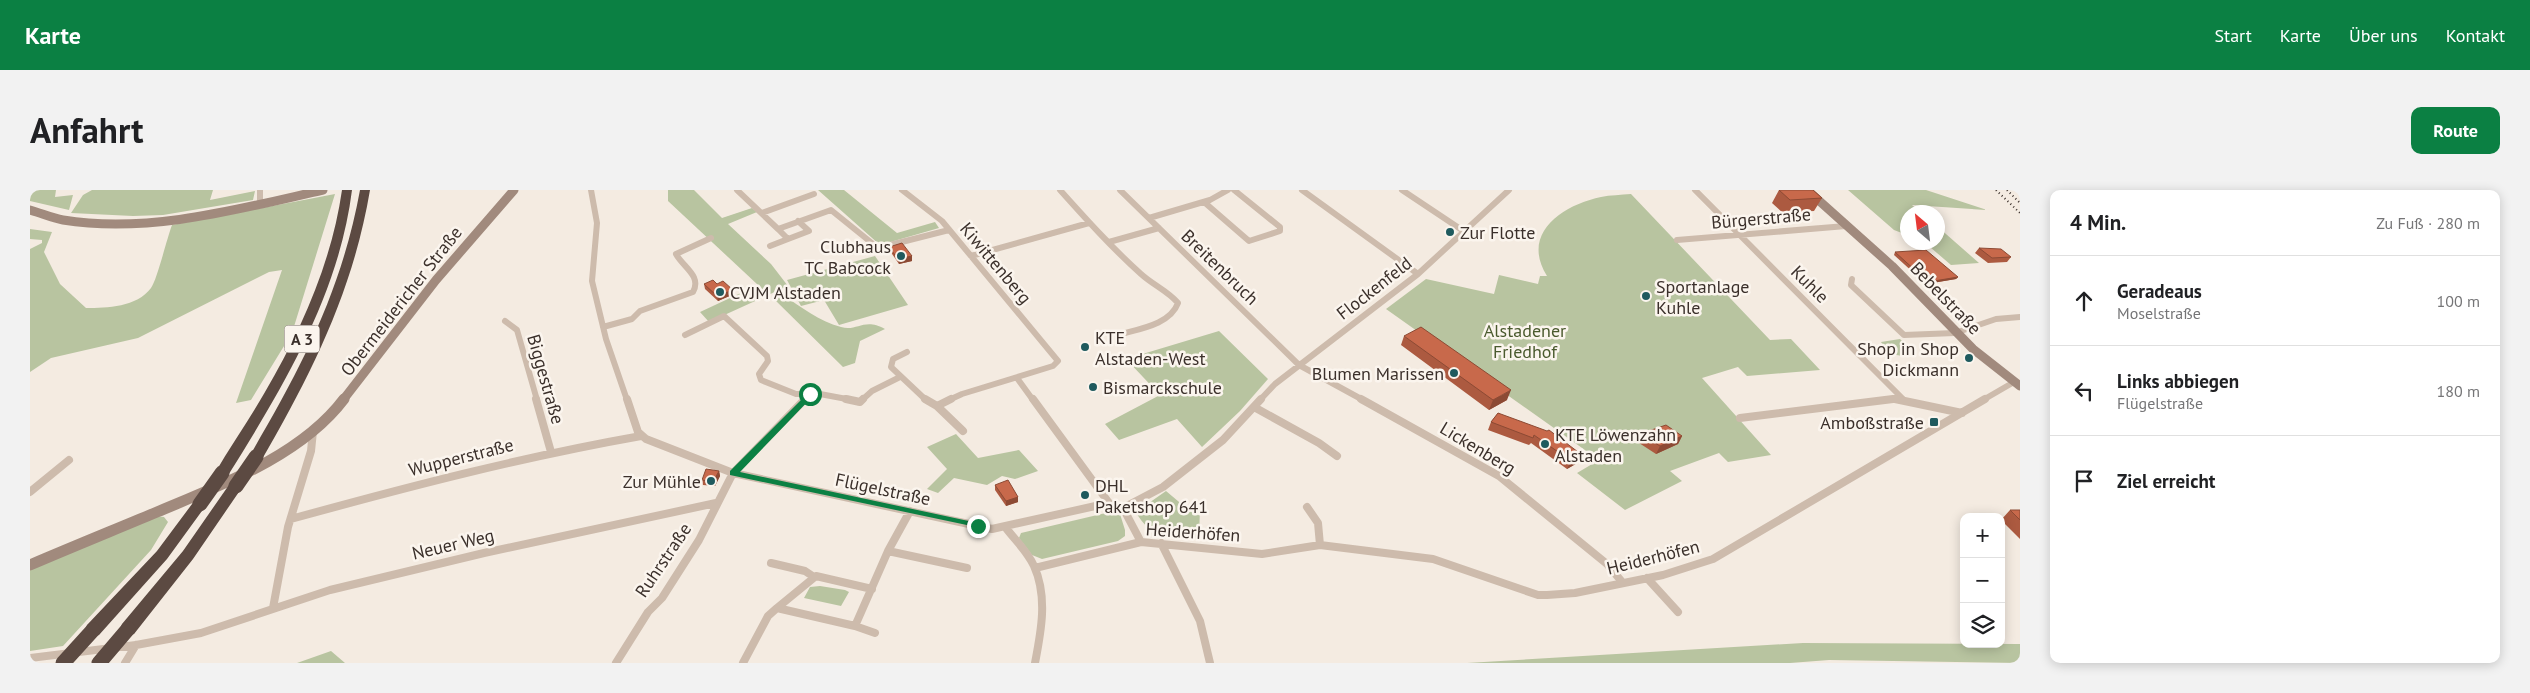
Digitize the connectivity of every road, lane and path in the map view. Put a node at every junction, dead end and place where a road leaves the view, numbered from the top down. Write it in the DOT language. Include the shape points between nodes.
graph roads {
  1 [pos="260,190"];
  2 [pos="323,190"];
  3 [pos="347,190"];
  4 [pos="365,190"];
  5 [pos="514,190"];
  6 [pos="591,190"];
  7 [pos="737,190"];
  8 [pos="902,190"];
  9 [pos="1060,190"];
  10 [pos="1120,190"];
  11 [pos="1228,190"];
  12 [pos="1234,190"];
  13 [pos="1302,190"];
  14 [pos="1402,190"];
  15 [pos="1510,190"];
  16 [pos="1695,190"];
  17 [pos="1807,190"];
  18 [pos="814,194"];
  19 [pos="1204,202"];
  20 [pos="260,203"];
  21 [pos="30,210"];
  22 [pos="762,213"];
  23 [pos="1149,218"];
  24 [pos="798,221"];
  25 [pos="1090,223"];
  26 [pos="1846,226"];
  27 [pos="1159,228"];
  28 [pos="778,229"];
  29 [pos="949,230"];
  30 [pos="1465,232"];
  31 [pos="1740,235"];
  32 [pos="711,238"];
  33 [pos="788,239"];
  34 [pos="1677,240"];
  35 [pos="1109,242"];
  36 [pos="770,246"];
  37 [pos="971,256"];
  38 [pos="1418,274"];
  39 [pos="1852,279"];
  40 [pos="2020,317"];
  41 [pos="505,321"];
  42 [pos="603,327"];
  43 [pos="1956,333"];
  44 [pos="685,334"];
  45 [pos="1118,335"];
  46 [pos="908,352"];
  47 [pos="1299,365"];
  48 [pos="900,377"];
  49 [pos="1017,378"];
  50 [pos="2017,384"];
  51 [pos="810,394"];
  52 [pos="1904,400"];
  53 [pos="937,406"];
  54 [pos="1254,407"];
  55 [pos="1962,413"];
  56 [pos="1740,418"];
  57 [pos="313,431"];
  58 [pos="963,431"];
  59 [pos="641,436"];
  60 [pos="551,452"];
  61 [pos="1337,456"];
  62 [pos="69,460"];
  63 [pos="733,473"];
  64 [pos="30,492"];
  65 [pos="716,503"];
  66 [pos="1109,503"];
  67 [pos="1123,508"];
  68 [pos="1307,508"];
  69 [pos="910,511"];
  70 [pos="291,519"];
  71 [pos="1006,528"];
  72 [pos="1141,542"];
  73 [pos="1160,544"];
  74 [pos="1320,545"];
  75 [pos="888,551"];
  76 [pos="771,563"];
  77 [pos="30,565"];
  78 [pos="967,568"];
  79 [pos="1035,568"];
  80 [pos="814,576"];
  81 [pos="1647,578"];
  82 [pos="1623,583"];
  83 [pos="872,589"];
  84 [pos="273,608"];
  85 [pos="777,608"];
  86 [pos="1678,612"];
  87 [pos="855,626"];
  88 [pos="875,633"];
  89 [pos="136,645"];
  90 [pos="30,658"];
  91 [pos="63,663"];
  92 [pos="99,663"];
  93 [pos="125,663"];
  94 [pos="616,663"];
  95 [pos="743,663"];
  96 [pos="1035,663"];
  97 [pos="1210,663"];
  1 -- 20 [label="street"];
  2 -- 20 [label="street"];
  3 -- 91 [label="highway, A 3, bridge" via="327,275 304,334 275,390 222,473 162,555"];
  4 -- 92 [label="highway, A 3, bridge" via="346,274 325,333 293,396 256,458 188,555"];
  5 -- 57 [label="street, Obermeidericher Straße" via="436,280 336,410"];
  6 -- 42 [label="street" via="598,223 592,281"];
  7 -- 22 [label="street"];
  8 -- 29 [label="street, Kiwittenberg"];
  9 -- 25 [label="street"];
  10 -- 23 [label="street, Breitenbruch"];
  11 -- 19 [label="street"];
  12 -- 19 [label="street" via="1280,227 1280,231 1249,241"];
  13 -- 38 [label="street"];
  14 -- 30 [label="street"];
  15 -- 30 [label="street, Flockenfeld"];
  16 -- 31 [label="street, Kuhle"];
  17 -- 26 [label="street, Bebelstraße"];
  18 -- 22 [label="street"];
  19 -- 23 [label="street"];
  20 -- 21 [label="street" via="167,220 103,224 47,218"];
  22 -- 28 [label="street"];
  23 -- 27 [label="street, Breitenbruch"];
  24 -- 28 [label="street"];
  24 -- 29 [label="street" via="833,211 878,248"];
  24 -- 33 [label="street" via="809,231"];
  25 -- 35 [label="street"];
  25 -- 37 [label="street"];
  26 -- 31 [label="street, Bürgerstraße"];
  26 -- 43 [label="street, Bebelstraße" via="1904,277"];
  27 -- 35 [label="street"];
  27 -- 47 [label="street, Breitenbruch"];
  28 -- 33 [label="street"];
  29 -- 37 [label="street, Kiwittenberg"];
  30 -- 38 [label="street, Flockenfeld"];
  31 -- 34 [label="street, Bürgerstraße"];
  31 -- 52 [label="street, Kuhle"];
  32 -- 42 [label="street" via="676,254 696,279 697,286 693,292 640,311 632,319"];
  33 -- 36 [label="street"];
  35 -- 45 [label="street" via="1147,279 1178,303 1174,312 1153,324"];
  37 -- 49 [label="street, Kiwittenberg" via="1058,363"];
  38 -- 47 [label="street, Flockenfeld"];
  39 -- 43 [label="street" via="1851,285 1904,335"];
  40 -- 43 [label="street" via="1996,320"];
  41 -- 60 [label="street, Biggestraße" via="516,328"];
  42 -- 59 [label="street"];
  43 -- 50 [label="street, Bebelstraße"];
  44 -- 51 [label="street" via="724,316 767,356 767,363 759,374 761,380 796,394"];
  46 -- 48 [label="street" via="891,362 891,367"];
  47 -- 54 [label="street, Flockenfeld"];
  47 -- 82 [label="street, Lickenberg" via="1499,476 1607,564"];
  48 -- 51 [label="street" via="872,391 860,402"];
  48 -- 53 [label="street" via="929,403"];
  49 -- 53 [label="street" via="962,394"];
  49 -- 66 [label="street"];
  50 -- 55 [label="street, Heiderhöfen"];
  51 -- 63 [label="street, Ruhrstraße"];
  52 -- 55 [label="street"];
  52 -- 56 [label="street"];
  53 -- 58 [label="street"];
  54 -- 61 [label="street"];
  54 -- 67 [label="street, Flockenfeld" via="1223,440 1163,487"];
  55 -- 81 [label="street, Heiderhöfen" via="1713,559 1685,570"];
  57 -- 70 [label="street" via="311,451"];
  57 -- 77 [label="street, Obermeidericher Straße" via="290,448 220,486"];
  59 -- 60 [label="street, Wupperstraße"];
  59 -- 63 [label="street, Flügelstraße"];
  60 -- 70 [label="street, Wupperstraße"];
  62 -- 64 [label="street"];
  63 -- 65 [label="street, Ruhrstraße"];
  63 -- 69 [label="street, Flügelstraße"];
  65 -- 84 [label="street, Neuer Weg" via="466,557 330,590"];
  65 -- 94 [label="street, Ruhrstraße" via="699,540"];
  66 -- 67 [label="street"];
  66 -- 71 [label="street, Flügelstraße" via="1016,523"];
  67 -- 72 [label="street"];
  68 -- 74 [label="street" via="1318,523"];
  69 -- 71 [label="street, Flügelstraße" via="986,528"];
  69 -- 75 [label="street"];
  70 -- 84 [label="street"];
  71 -- 79 [label="street"];
  72 -- 73 [label="street, Heiderhöfen"];
  72 -- 79 [label="street, Heiderhöfen"];
  73 -- 74 [label="street, Heiderhöfen" via="1262,554"];
  73 -- 97 [label="street" via="1200,621"];
  74 -- 82 [label="street, Heiderhöfen" via="1433,559 1538,595 1562,595"];
  75 -- 78 [label="street"];
  75 -- 83 [label="street"];
  76 -- 80 [label="street"];
  79 -- 96 [label="street" via="1042,615"];
  80 -- 83 [label="street"];
  80 -- 85 [label="street"];
  81 -- 82 [label="street, Heiderhöfen"];
  81 -- 86 [label="street"];
  83 -- 87 [label="street"];
  84 -- 89 [label="street, Neuer Weg" via="201,633"];
  85 -- 87 [label="street"];
  85 -- 95 [label="street" via="768,616"];
  87 -- 88 [label="street"];
  89 -- 90 [label="street, Neuer Weg"];
  89 -- 93 [label="street"];
}
